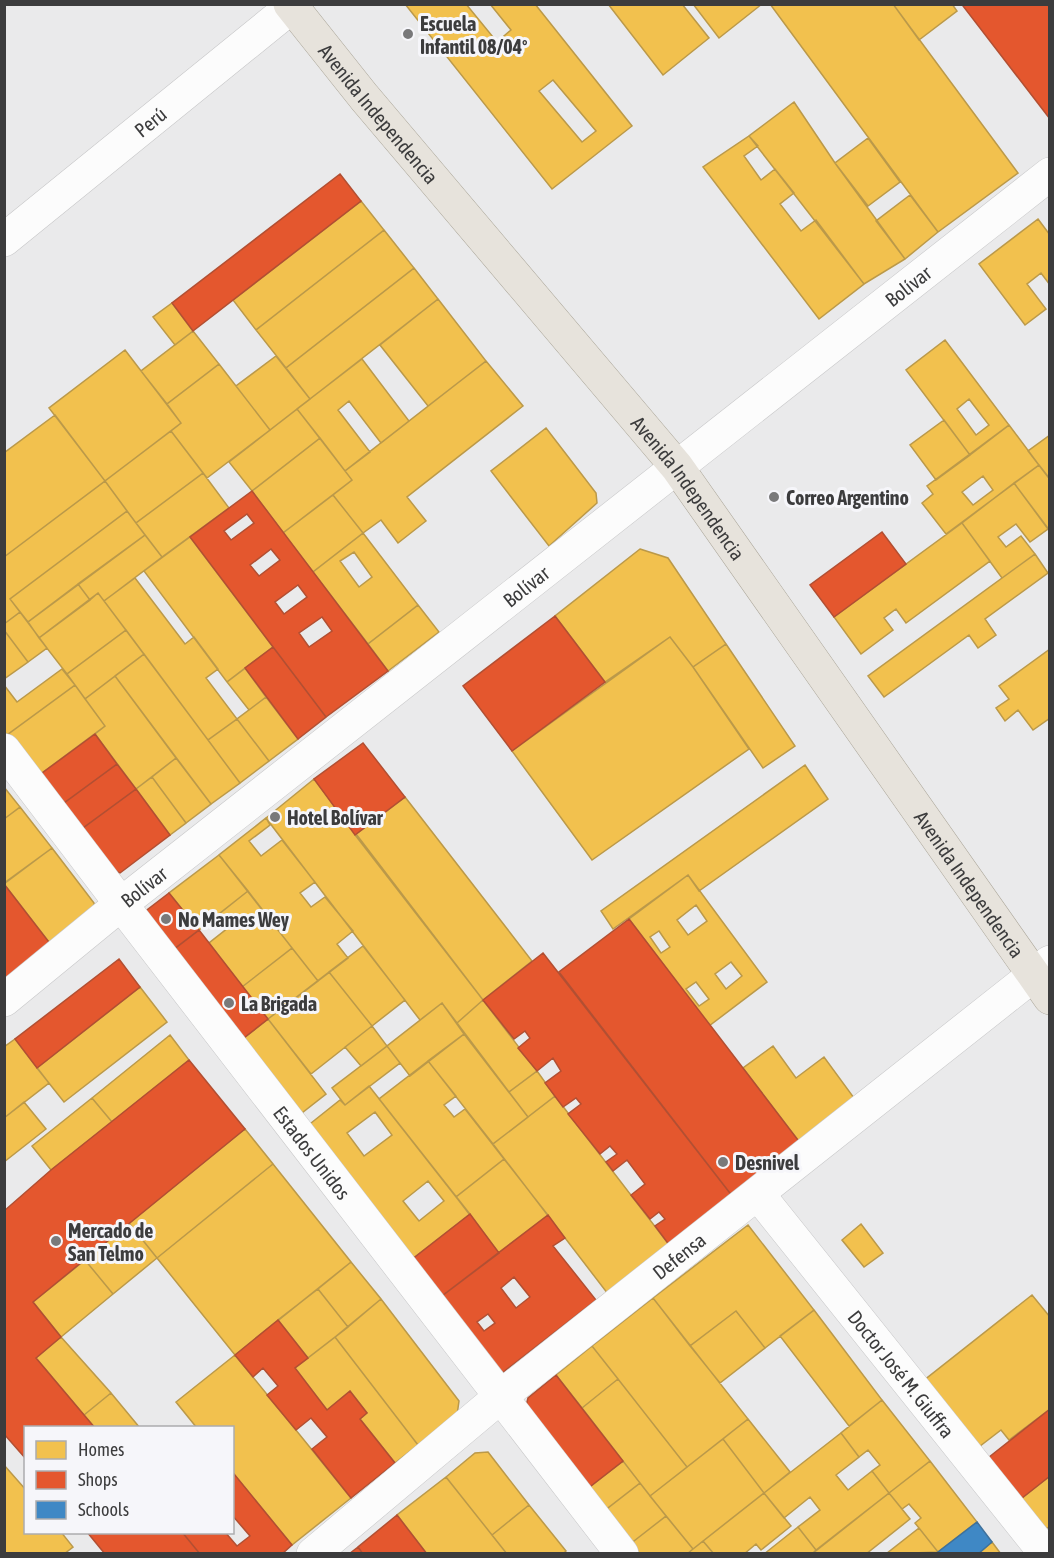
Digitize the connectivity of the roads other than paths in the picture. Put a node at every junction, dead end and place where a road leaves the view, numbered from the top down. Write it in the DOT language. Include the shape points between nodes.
graph roads {
  1 [pos="292,5"];
  2 [pos="1050,174"];
  3 [pos="4,240"];
  4 [pos="677,466"];
  5 [pos="4,750"];
  6 [pos="121,904"];
  7 [pos="1044,978"];
  8 [pos="4,1000"];
  9 [pos="758,1194"];
  10 [pos="500,1397"];
  11 [pos="313,1554"];
  12 [pos="622,1554"];
  13 [pos="1046,1554"];
  1 -- 3 [label="street, Perú"];
  1 -- 4 [label="main road, Avenida Independencia" via="372,106"];
  2 -- 4 [label="street, Bolívar"];
  4 -- 6 [label="street, Bolívar"];
  4 -- 7 [label="main road, Avenida Independencia"];
  5 -- 6 [label="street, Estados Unidos"];
  6 -- 8 [label="street, Bolívar"];
  6 -- 10 [label="street, Estados Unidos"];
  7 -- 9 [label="street, Defensa"];
  9 -- 10 [label="street, Defensa"];
  9 -- 13 [label="street, Doctor José M. Giuffra"];
  10 -- 11 [label="street, Defensa"];
  10 -- 12 [label="street, Estados Unidos"];
}
